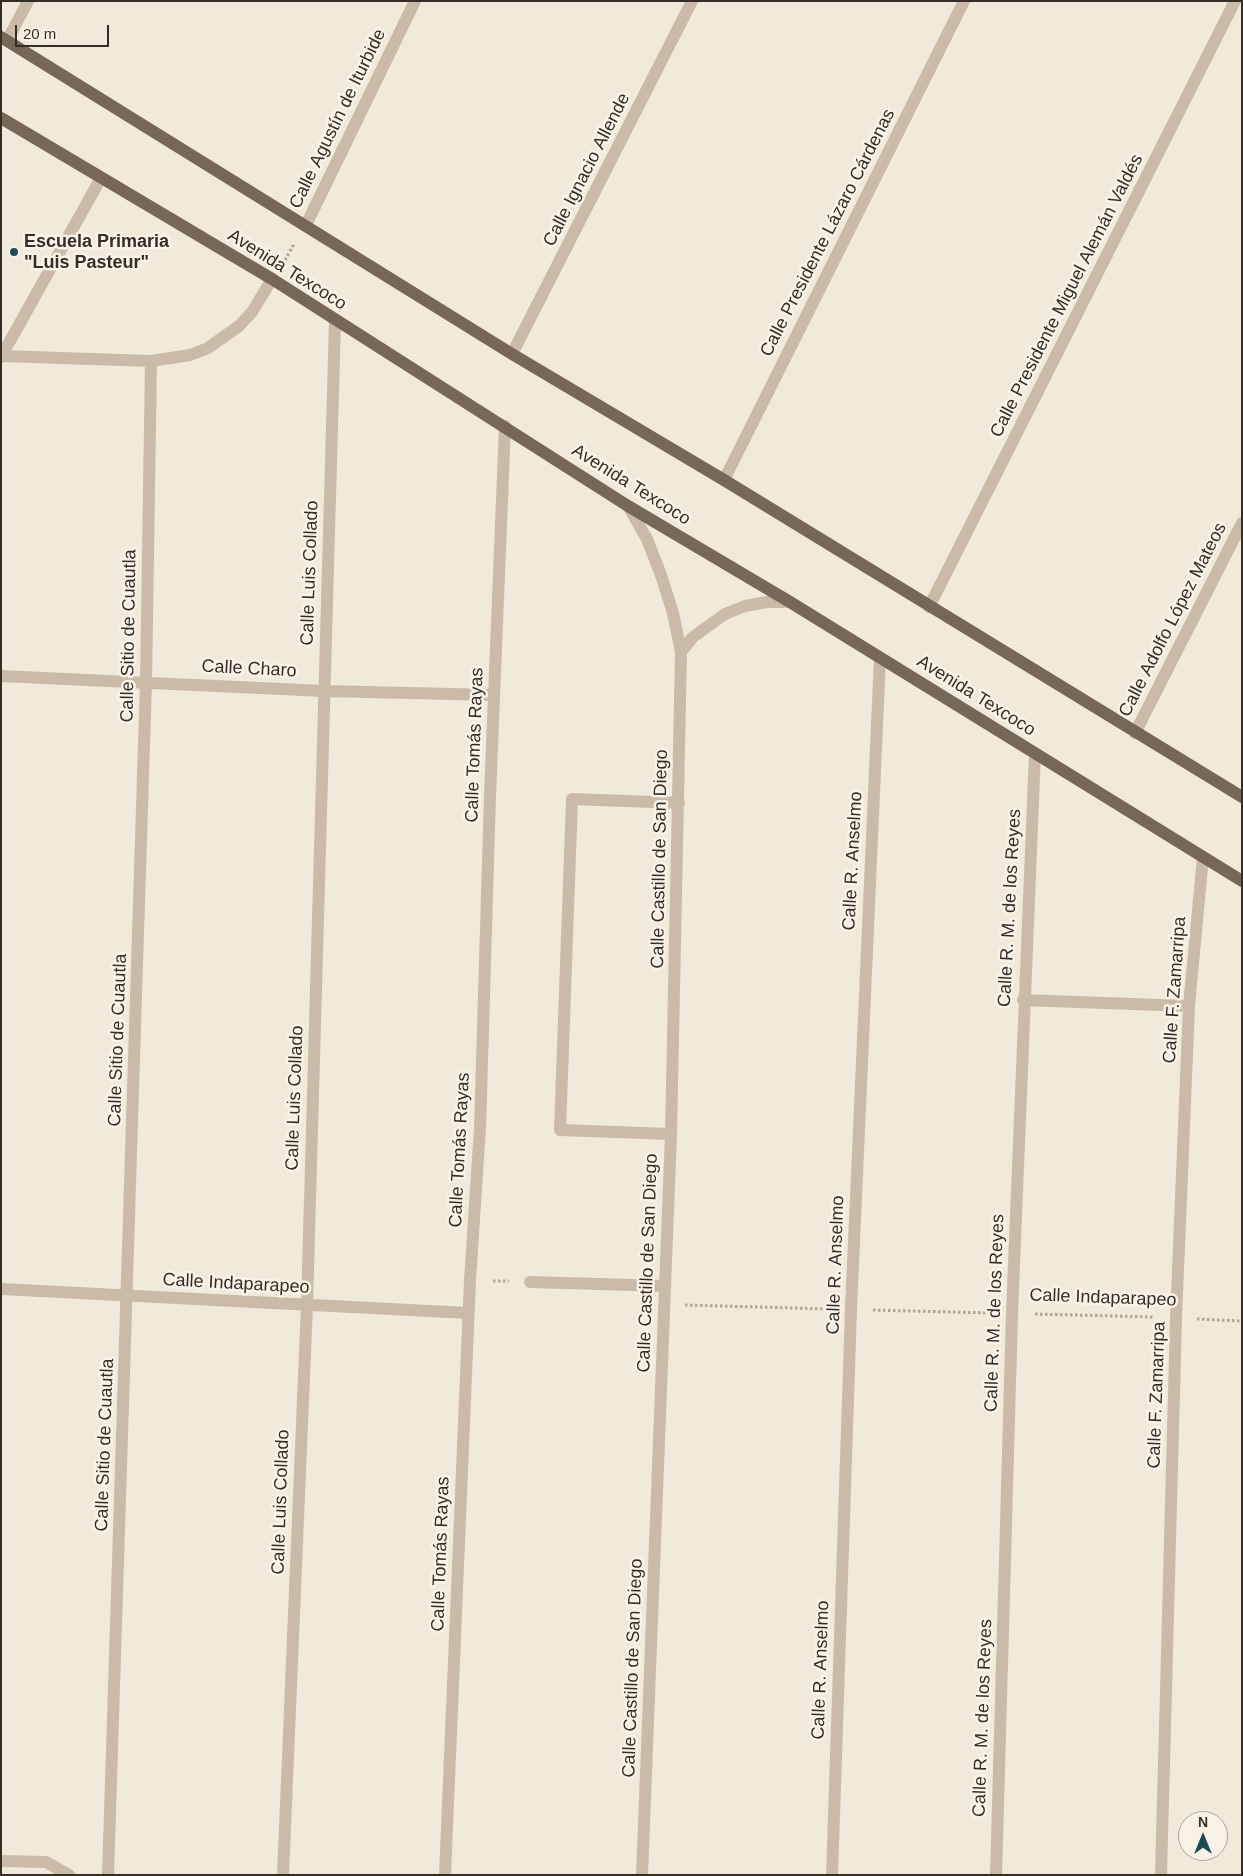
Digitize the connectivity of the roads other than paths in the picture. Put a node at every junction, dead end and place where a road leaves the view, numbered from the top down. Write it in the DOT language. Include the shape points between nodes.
graph roads {
  1 [pos="28,1"];
  2 [pos="415,1"];
  3 [pos="692,1"];
  4 [pos="964,1"];
  5 [pos="1235,1"];
  6 [pos="4,39"];
  7 [pos="1,118"];
  8 [pos="100,178"];
  9 [pos="306,225"];
  10 [pos="272,279"];
  11 [pos="336,321"];
  12 [pos="512,354"];
  13 [pos="2,357"];
  14 [pos="151,361"];
  15 [pos="505,426"];
  16 [pos="724,480"];
  17 [pos="628,506"];
  18 [pos="1242,522"];
  19 [pos="790,602"];
  20 [pos="929,607"];
  21 [pos="681,652"];
  22 [pos="880,658"];
  23 [pos="1,676"];
  24 [pos="146,682"];
  25 [pos="324,691"];
  26 [pos="494,694"];
  27 [pos="1135,733"];
  28 [pos="1035,753"];
  29 [pos="1242,797"];
  30 [pos="679,803"];
  31 [pos="1203,857"];
  32 [pos="1242,881"];
  33 [pos="1023,1000"];
  34 [pos="1189,1006"];
  35 [pos="671,1134"];
  36 [pos="530,1282"];
  37 [pos="665,1286"];
  38 [pos="1,1289"];
  39 [pos="128,1296"];
  40 [pos="307,1305"];
  41 [pos="468,1313"];
  42 [pos="1,1861"];
  43 [pos="69,1875"];
  44 [pos="108,1875"];
  45 [pos="284,1875"];
  46 [pos="445,1875"];
  47 [pos="642,1875"];
  48 [pos="832,1875"];
  49 [pos="996,1875"];
  50 [pos="1161,1875"];
  1 -- 6 [label="street"];
  2 -- 9 [label="street, Calle Agustín de Iturbide"];
  3 -- 12 [label="street, Calle Ignacio Allende"];
  4 -- 16 [label="street, Calle Presidente Lázaro Cárdenas"];
  5 -- 20 [label="street, Calle Presidente Miguel Alemán Valdés"];
  6 -- 9 [label="main road"];
  7 -- 8 [label="main road, Avenida Texcoco"];
  8 -- 10 [label="main road, Avenida Texcoco"];
  8 -- 13 [label="street"];
  9 -- 12 [label="main road"];
  10 -- 11 [label="main road, Avenida Texcoco"];
  10 -- 14 [label="street" via="252,312 225,338 190,355"];
  11 -- 15 [label="main road, Avenida Texcoco"];
  11 -- 25 [label="street, Calle Luis Collado"];
  12 -- 16 [label="main road"];
  13 -- 14 [label="street"];
  14 -- 24 [label="street, Calle Sitio de Cuautla"];
  15 -- 17 [label="main road, Avenida Texcoco"];
  15 -- 26 [label="street, Calle Tomás Rayas"];
  16 -- 20 [label="main road"];
  17 -- 19 [label="main road, Avenida Texcoco"];
  17 -- 21 [label="street, Calle Castillo de San Diego" via="662,575"];
  18 -- 27 [label="street, Calle Adolfo López Mateos"];
  19 -- 21 [label="street" via="745,606 724,614 693,637"];
  19 -- 22 [label="main road, Avenida Texcoco"];
  20 -- 27 [label="main road"];
  21 -- 30 [label="street, Calle Castillo de San Diego"];
  22 -- 28 [label="main road, Avenida Texcoco"];
  22 -- 48 [label="street, Calle R. Anselmo" via="851,1310"];
  23 -- 24 [label="street, Calle Charo"];
  24 -- 25 [label="street, Calle Charo"];
  24 -- 39 [label="street, Calle Sitio de Cuautla"];
  25 -- 26 [label="street, Calle Charo"];
  25 -- 40 [label="street, Calle Luis Collado"];
  26 -- 41 [label="street, Calle Tomás Rayas" via="480,1128"];
  27 -- 29 [label="main road"];
  28 -- 31 [label="main road, Avenida Texcoco"];
  28 -- 33 [label="street, Calle R. M. de los Reyes"];
  30 -- 35 [label="street, Calle Castillo de San Diego"];
  30 -- 35 [label="street" via="572,799 560,1130"];
  31 -- 32 [label="main road, Avenida Texcoco"];
  31 -- 34 [label="street, Calle F. Zamarripa"];
  33 -- 34 [label="street"];
  33 -- 49 [label="street, Calle R. M. de los Reyes"];
  34 -- 50 [label="street, Calle F. Zamarripa" via="1176,1318"];
  35 -- 37 [label="street, Calle Castillo de San Diego"];
  36 -- 37 [label="street"];
  37 -- 47 [label="street, Calle Castillo de San Diego"];
  38 -- 39 [label="street, Calle Indaparapeo"];
  39 -- 40 [label="street, Calle Indaparapeo"];
  39 -- 44 [label="street, Calle Sitio de Cuautla"];
  40 -- 41 [label="street, Calle Indaparapeo"];
  40 -- 45 [label="street, Calle Luis Collado"];
  41 -- 46 [label="street, Calle Tomás Rayas"];
  42 -- 43 [label="street" via="46,1862"];
}
